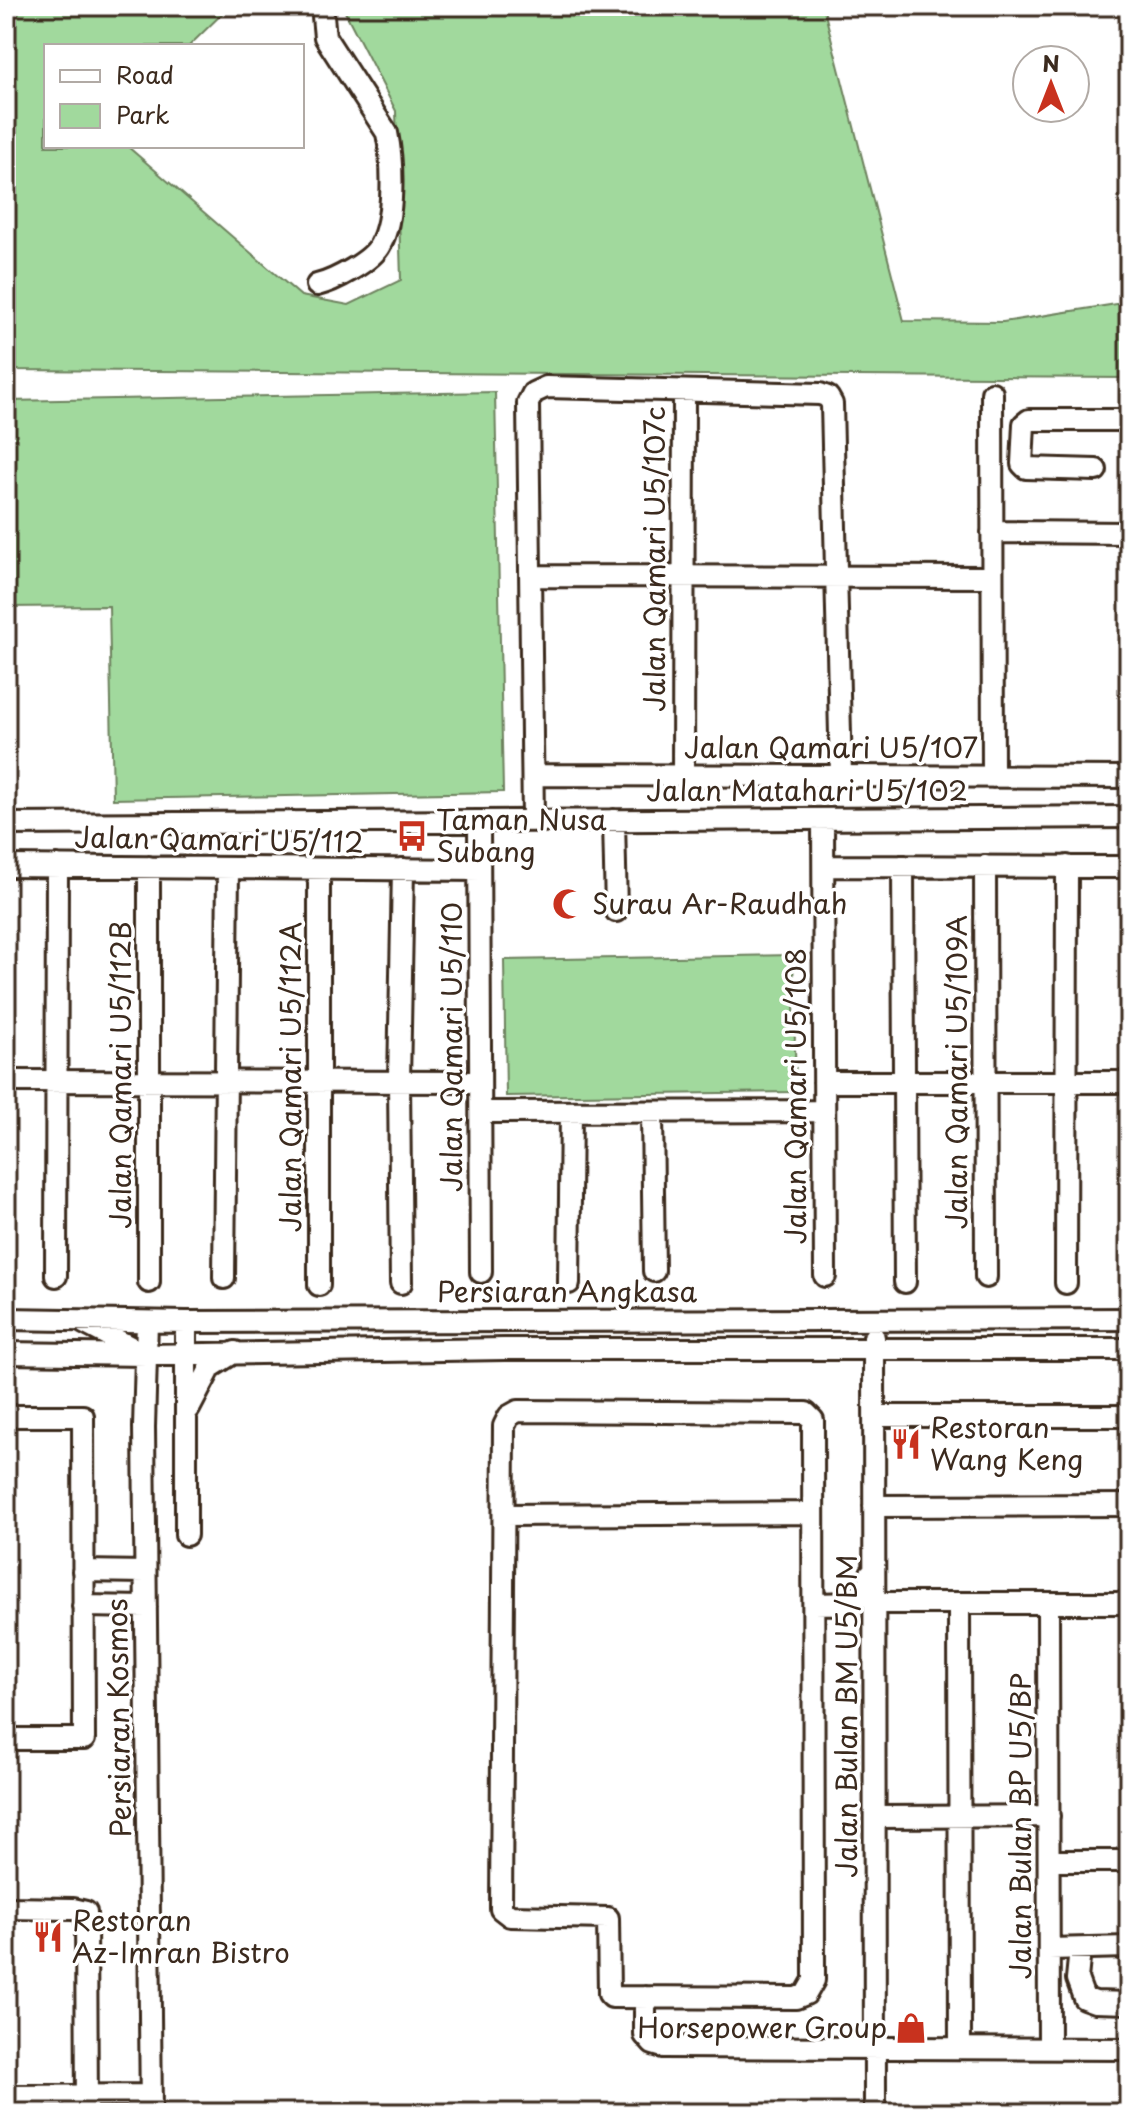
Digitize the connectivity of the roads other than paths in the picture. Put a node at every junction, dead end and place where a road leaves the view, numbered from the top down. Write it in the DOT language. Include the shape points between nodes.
graph roads {
  1 [pos="322,6"];
  2 [pos="317,285"];
  3 [pos="684,391"];
  4 [pos="992,393"];
  5 [pos="1129,422"];
  6 [pos="1096,470"];
  7 [pos="992,532"];
  8 [pos="1129,533"];
  9 [pos="531,576"];
  10 [pos="685,576"];
  11 [pos="836,577"];
  12 [pos="992,577"];
  13 [pos="533,775"];
  14 [pos="683,776"];
  15 [pos="841,776"];
  16 [pos="993,777"];
  17 [pos="1129,777"];
  18 [pos="1129,817"];
  19 [pos="823,819"];
  20 [pos="533,820"];
  21 [pos="614,820"];
  22 [pos="479,821"];
  23 [pos="6,824"];
  24 [pos="6,866"];
  25 [pos="57,866"];
  26 [pos="824,866"];
  27 [pos="903,866"];
  28 [pos="985,866"];
  29 [pos="1067,866"];
  30 [pos="149,867"];
  31 [pos="228,868"];
  32 [pos="319,869"];
  33 [pos="403,869"];
  34 [pos="1129,869"];
  35 [pos="479,870"];
  36 [pos="616,911"];
  37 [pos="319,1080"];
  38 [pos="6,1081"];
  39 [pos="57,1081"];
  40 [pos="149,1081"];
  41 [pos="225,1081"];
  42 [pos="399,1081"];
  43 [pos="480,1082"];
  44 [pos="824,1082"];
  45 [pos="904,1082"];
  46 [pos="985,1082"];
  47 [pos="1066,1082"];
  48 [pos="1129,1082"];
  49 [pos="824,1111"];
  50 [pos="481,1112"];
  51 [pos="571,1112"];
  52 [pos="652,1112"];
  53 [pos="654,1271"];
  54 [pos="481,1272"];
  55 [pos="56,1276"];
  56 [pos="825,1276"];
  57 [pos="986,1277"];
  58 [pos="224,1278"];
  59 [pos="149,1282"];
  60 [pos="905,1282"];
  61 [pos="401,1283"];
  62 [pos="569,1283"];
  63 [pos="1066,1283"];
  64 [pos="319,1285"];
  65 [pos="6,1319"];
  66 [pos="77,1319"];
  67 [pos="874,1319"];
  68 [pos="1129,1319"];
  69 [pos="147,1322"];
  70 [pos="186,1322"];
  71 [pos="874,1349"];
  72 [pos="1129,1349"];
  73 [pos="235,1352"];
  74 [pos="6,1353"];
  75 [pos="186,1354"];
  76 [pos="146,1355"];
  77 [pos="6,1416"];
  78 [pos="874,1416"];
  79 [pos="1129,1416"];
  80 [pos="186,1417"];
  81 [pos="1129,1505"];
  82 [pos="874,1506"];
  83 [pos="813,1513"];
  84 [pos="504,1515"];
  85 [pos="186,1535"];
  86 [pos="874,1557"];
  87 [pos="83,1571"];
  88 [pos="145,1572"];
  89 [pos="874,1603"];
  90 [pos="959,1603"];
  91 [pos="1048,1603"];
  92 [pos="1129,1603"];
  93 [pos="814,1604"];
  94 [pos="83,1606"];
  95 [pos="146,1607"];
  96 [pos="6,1739"];
  97 [pos="959,1816"];
  98 [pos="1049,1816"];
  99 [pos="875,1817"];
  100 [pos="1049,1861"];
  101 [pos="1129,1861"];
  102 [pos="6,1908"];
  103 [pos="1129,1947"];
  104 [pos="1049,1949"];
  105 [pos="1080,1949"];
  106 [pos="645,1997"];
  107 [pos="1129,2003"];
  108 [pos="875,2047"];
  109 [pos="960,2048"];
  110 [pos="1049,2048"];
  111 [pos="1129,2049"];
  112 [pos="6,2096"];
  113 [pos="151,2104"];
  114 [pos="87,2105"];
  115 [pos="875,2113"];
  1 -- 2 [label="street" via="325,37 387,133 390,214 380,246 371,256"];
  3 -- 9 [label="street" via="546,387 533,393 528,403"];
  3 -- 10 [label="street, Jalan Qamari U5/107c"];
  3 -- 11 [label="street" via="828,397"];
  4 -- 7 [label="street"];
  5 -- 6 [label="street" via="1024,424 1026,468"];
  7 -- 8 [label="street"];
  7 -- 12 [label="street"];
  9 -- 10 [label="street"];
  9 -- 13 [label="street"];
  10 -- 11 [label="street"];
  10 -- 14 [label="street, Jalan Qamari U5/107c"];
  11 -- 12 [label="street"];
  11 -- 15 [label="street"];
  12 -- 16 [label="street"];
  13 -- 14 [label="street, Jalan Qamari U5/107"];
  13 -- 20 [label="street"];
  14 -- 15 [label="street, Jalan Qamari U5/107"];
  15 -- 16 [label="street, Jalan Qamari U5/107"];
  16 -- 17 [label="street, Jalan Qamari U5/107"];
  18 -- 19 [label="street, Jalan Matahari U5/102"];
  19 -- 21 [label="street, Jalan Matahari U5/102"];
  19 -- 26 [label="street, Jalan Qamari U5/108"];
  20 -- 21 [label="street, Jalan Matahari U5/102"];
  20 -- 22 [label="street, Jalan Matahari U5/102"];
  21 -- 36 [label="street"];
  22 -- 23 [label="street, Jalan Matahari U5/102"];
  22 -- 35 [label="street, Jalan Qamari U5/110"];
  24 -- 25 [label="street, Jalan Qamari U5/112"];
  25 -- 30 [label="street, Jalan Qamari U5/112"];
  25 -- 39 [label="street"];
  26 -- 27 [label="street"];
  26 -- 44 [label="street, Jalan Qamari U5/108"];
  27 -- 28 [label="street"];
  27 -- 45 [label="street"];
  28 -- 29 [label="street"];
  28 -- 46 [label="street, Jalan Qamari U5/109A"];
  29 -- 34 [label="street"];
  29 -- 47 [label="street"];
  30 -- 31 [label="street, Jalan Qamari U5/112"];
  30 -- 40 [label="street, Jalan Qamari U5/112B"];
  31 -- 32 [label="street, Jalan Qamari U5/112"];
  31 -- 41 [label="street"];
  32 -- 33 [label="street, Jalan Qamari U5/112"];
  32 -- 37 [label="street, Jalan Qamari U5/112A"];
  33 -- 35 [label="street, Jalan Qamari U5/112"];
  33 -- 42 [label="street"];
  35 -- 43 [label="street, Jalan Qamari U5/110"];
  37 -- 41 [label="street"];
  37 -- 42 [label="street"];
  37 -- 64 [label="street, Jalan Qamari U5/112A"];
  38 -- 39 [label="street"];
  39 -- 40 [label="street"];
  39 -- 55 [label="street"];
  40 -- 41 [label="street"];
  40 -- 59 [label="street, Jalan Qamari U5/112B"];
  41 -- 58 [label="street"];
  42 -- 43 [label="street"];
  42 -- 61 [label="street"];
  43 -- 50 [label="street, Jalan Qamari U5/110"];
  44 -- 45 [label="street"];
  44 -- 49 [label="street, Jalan Qamari U5/108"];
  45 -- 46 [label="street"];
  45 -- 60 [label="street"];
  46 -- 47 [label="street"];
  46 -- 57 [label="street, Jalan Qamari U5/109A"];
  47 -- 48 [label="street"];
  47 -- 63 [label="street"];
  49 -- 52 [label="street"];
  49 -- 56 [label="street, Jalan Qamari U5/108"];
  50 -- 51 [label="street"];
  50 -- 54 [label="street, Jalan Qamari U5/110"];
  51 -- 52 [label="street"];
  51 -- 62 [label="street"];
  52 -- 53 [label="street"];
  65 -- 66 [label="street, Persiaran Angkasa"];
  66 -- 69 [label="street, Persiaran Angkasa"];
  66 -- 76 [label="street"];
  67 -- 68 [label="street, Persiaran Angkasa"];
  67 -- 70 [label="street, Persiaran Angkasa"];
  67 -- 71 [label="street, Jalan Bulan BM U5/BM"];
  69 -- 70 [label="street, Persiaran Angkasa"];
  69 -- 76 [label="street, Persiaran Kosmos"];
  70 -- 75 [label="street"];
  71 -- 72 [label="street, Persiaran Angkasa"];
  71 -- 73 [label="street, Persiaran Angkasa"];
  71 -- 78 [label="street, Jalan Bulan BM U5/BM"];
  73 -- 75 [label="street, Persiaran Angkasa"];
  73 -- 80 [label="street" via="211,1367"];
  74 -- 76 [label="street, Persiaran Angkasa"];
  75 -- 76 [label="street, Persiaran Angkasa"];
  75 -- 80 [label="street"];
  76 -- 88 [label="street, Persiaran Kosmos"];
  77 -- 87 [label="street" via="83,1416"];
  78 -- 79 [label="street"];
  78 -- 82 [label="street, Jalan Bulan BM U5/BM"];
  80 -- 85 [label="street"];
  81 -- 82 [label="street"];
  82 -- 86 [label="street, Jalan Bulan BM U5/BM"];
  83 -- 84 [label="street"];
  83 -- 84 [label="street" via="813,1420 806,1413 518,1411 504,1426"];
  83 -- 93 [label="street"];
  84 -- 106 [label="street" via="501,1909 517,1916 608,1918 609,1994"];
  86 -- 89 [label="street, Jalan Bulan BM U5/BM"];
  86 -- 93 [label="street" via="869,1583 858,1599"];
  87 -- 88 [label="street"];
  87 -- 94 [label="street"];
  88 -- 95 [label="street, Persiaran Kosmos"];
  89 -- 90 [label="street"];
  89 -- 99 [label="street, Jalan Bulan BM U5/BM"];
  90 -- 91 [label="street"];
  90 -- 97 [label="street"];
  91 -- 92 [label="street"];
  91 -- 98 [label="street, Jalan Bulan BP U5/BP"];
  93 -- 106 [label="street" via="813,1986 796,1998"];
  94 -- 95 [label="street"];
  94 -- 96 [label="street" via="84,1739"];
  95 -- 113 [label="street, Persiaran Kosmos"];
  97 -- 98 [label="street"];
  97 -- 99 [label="street"];
  97 -- 109 [label="street"];
  98 -- 100 [label="street, Jalan Bulan BP U5/BP"];
  99 -- 108 [label="street, Jalan Bulan BM U5/BM"];
  100 -- 101 [label="street"];
  100 -- 104 [label="street, Jalan Bulan BP U5/BP"];
  102 -- 114 [label="street" via="86,1912"];
  103 -- 105 [label="street"];
  104 -- 105 [label="street"];
  104 -- 110 [label="street, Jalan Bulan BP U5/BP"];
  105 -- 107 [label="street" via="1077,1979 1084,1998"];
  106 -- 108 [label="street" via="645,2035 658,2047"];
  108 -- 109 [label="street"];
  108 -- 115 [label="street, Jalan Bulan BM U5/BM"];
  109 -- 110 [label="street"];
  110 -- 111 [label="street"];
  112 -- 114 [label="street"];
  113 -- 114 [label="street"];
}
